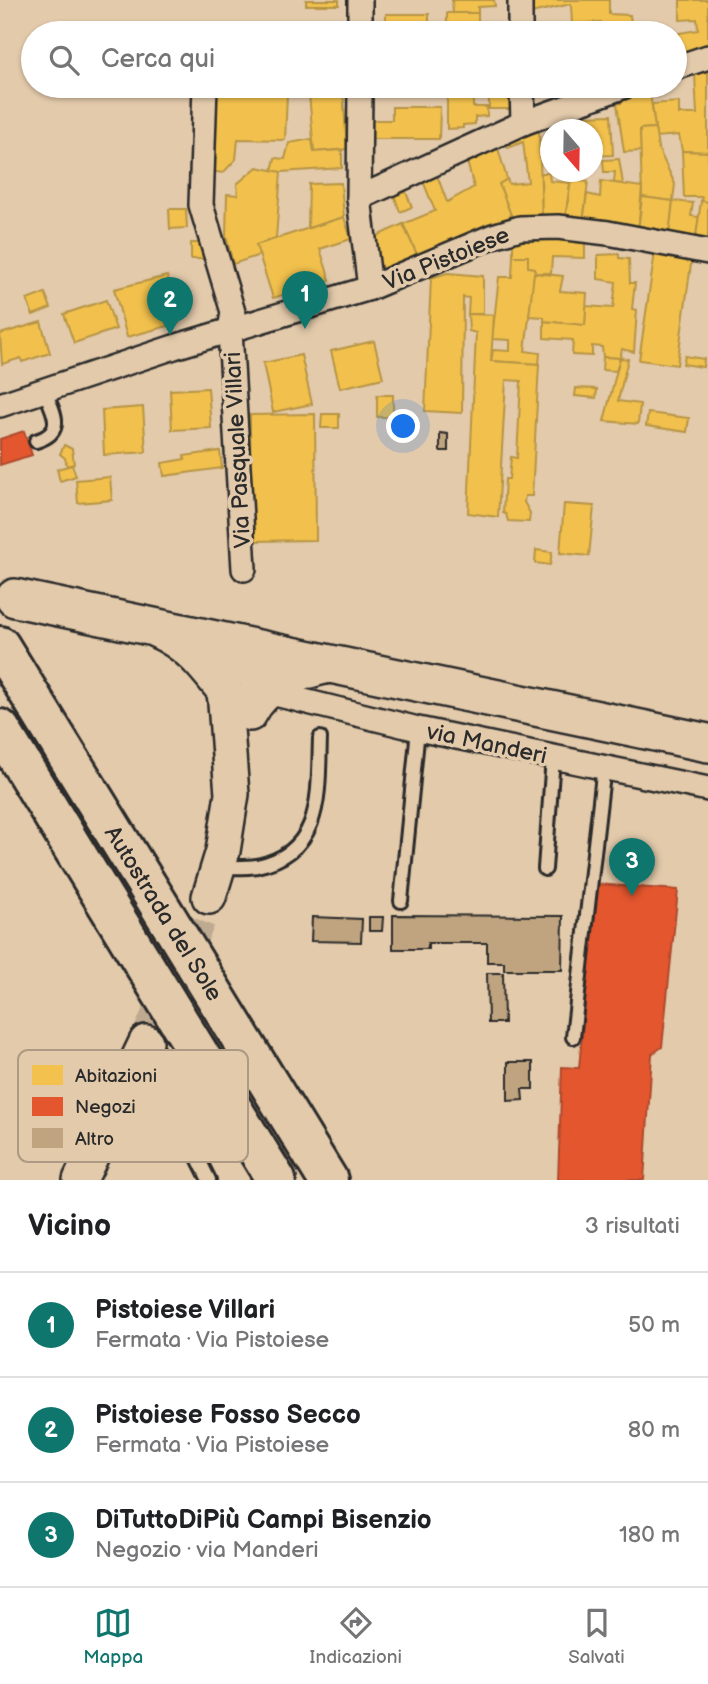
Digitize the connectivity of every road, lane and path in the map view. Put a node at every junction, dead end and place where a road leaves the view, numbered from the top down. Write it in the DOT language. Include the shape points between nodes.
graph roads {
  1 [pos="360,0"];
  2 [pos="520,0"];
  3 [pos="360,21"];
  4 [pos="520,21"];
  5 [pos="708,57"];
  6 [pos="687,64"];
  7 [pos="205,98"];
  8 [pos="360,98"];
  9 [pos="522,98"];
  10 [pos="591,98"];
  11 [pos="523,122"];
  12 [pos="359,198"];
  13 [pos="708,252"];
  14 [pos="370,288"];
  15 [pos="230,331"];
  16 [pos="44,390"];
  17 [pos="0,405"];
  18 [pos="36,441"];
  19 [pos="244,569"];
  20 [pos="15,598"];
  21 [pos="143,624"];
  22 [pos="243,645"];
  23 [pos="0,646"];
  24 [pos="334,664"];
  25 [pos="223,690"];
  26 [pos="262,697"];
  27 [pos="0,729"];
  28 [pos="418,729"];
  29 [pos="320,738"];
  30 [pos="708,743"];
  31 [pos="230,754"];
  32 [pos="553,757"];
  33 [pos="604,766"];
  34 [pos="708,789"];
  35 [pos="545,869"];
  36 [pos="214,882"];
  37 [pos="401,901"];
  38 [pos="573,1037"];
  39 [pos="196,1050"];
  40 [pos="248,1134"];
  41 [pos="89,1162"];
  42 [pos="200,1162"];
  43 [pos="80,1180"];
  44 [pos="209,1180"];
  45 [pos="276,1180"];
  46 [pos="328,1180"];
  1 -- 3 [label="street"];
  2 -- 4 [label="street"];
  5 -- 6 [label="street"];
  7 -- 15 [label="street" via="201,205 233,312"];
  8 -- 12 [label="street"];
  9 -- 11 [label="street"];
  10 -- 11 [label="street"];
  11 -- 12 [label="street"];
  12 -- 14 [label="street"];
  13 -- 14 [label="street, Via Pistoiese" via="608,233 520,228"];
  14 -- 15 [label="street, Via Pistoiese"];
  15 -- 16 [label="street, Via Pistoiese"];
  15 -- 19 [label="street, Via Pasquale Villari"];
  16 -- 17 [label="street, Via Pistoiese"];
  16 -- 18 [label="lane" via="57,419 48,436"];
  20 -- 21 [label="main road"];
  21 -- 22 [label="main road"];
  21 -- 25 [label="street" via="177,640"];
  22 -- 24 [label="main road"];
  22 -- 25 [label="street" via="228,663"];
  22 -- 26 [label="street"];
  23 -- 46 [label="highway, Autostrada del Sole"];
  24 -- 26 [label="street" via="289,678"];
  24 -- 30 [label="main road"];
  25 -- 31 [label="street"];
  26 -- 28 [label="street, via Manderi"];
  26 -- 31 [label="street"];
  27 -- 39 [label="highway, Autostrada del Sole"];
  28 -- 32 [label="street, via Manderi"];
  28 -- 37 [label="lane"];
  29 -- 36 [label="lane" via="317,806 298,846 283,858"];
  31 -- 36 [label="street" via="229,823"];
  32 -- 33 [label="street, via Manderi"];
  32 -- 35 [label="lane"];
  33 -- 34 [label="street, via Manderi"];
  33 -- 38 [label="lane"];
  40 -- 45 [label="highway, Autostrada del Sole"];
  41 -- 43 [label="street"];
  42 -- 44 [label="lane"];
}
